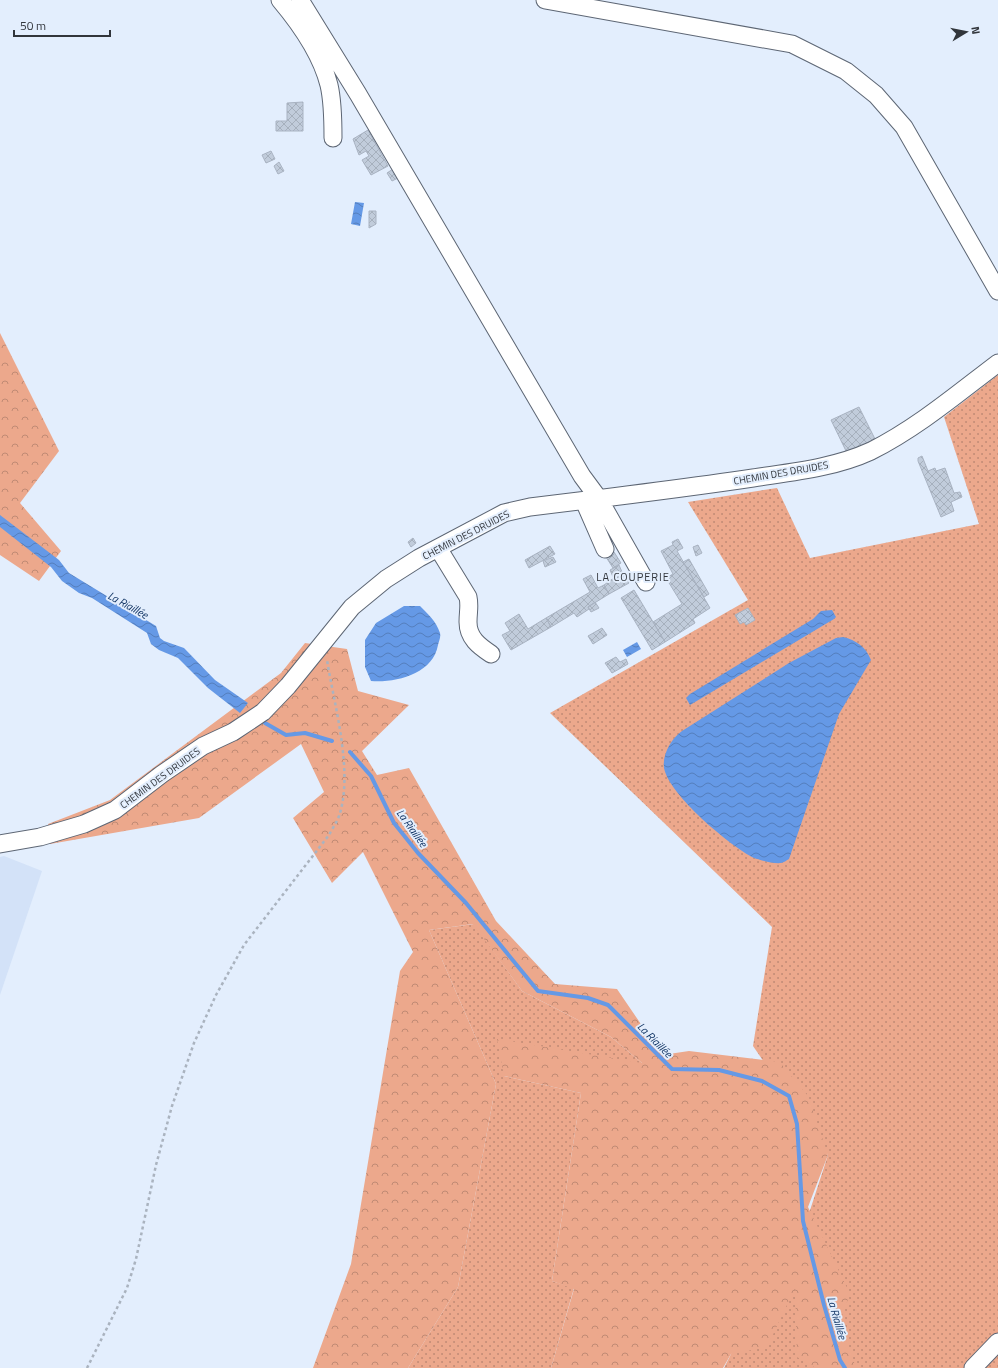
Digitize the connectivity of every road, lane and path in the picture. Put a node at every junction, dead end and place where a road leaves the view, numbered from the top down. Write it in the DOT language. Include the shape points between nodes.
graph roads {
  1 [pos="280,0"];
  2 [pos="300,0"];
  3 [pos="545,0"];
  4 [pos="333,138"];
  5 [pos="998,291"];
  6 [pos="998,363"];
  7 [pos="591,500"];
  8 [pos="438,548"];
  9 [pos="605,549"];
  10 [pos="646,582"];
  11 [pos="324,640"];
  12 [pos="491,654"];
  13 [pos="0,844"];
  14 [pos="998,1342"];
  15 [pos="87,1368"];
  16 [pos="973,1368"];
  1 -- 4 [label="street" via="317,53 329,85"];
  2 -- 7 [label="street" via="582,476"];
  3 -- 5 [label="street" via="792,44 846,70 876,95 904,127"];
  6 -- 7 [label="street, CHEMIN DES DRUIDES" via="912,428 870,451 844,461 718,484"];
  7 -- 8 [label="street, CHEMIN DES DRUIDES" via="530,507 504,513"];
  7 -- 9 [label="street"];
  7 -- 10 [label="street"];
  8 -- 11 [label="street, CHEMIN DES DRUIDES" via="386,579 352,607"];
  8 -- 12 [label="street" via="468,597 468,621 476,644"];
  11 -- 13 [label="street, CHEMIN DES DRUIDES" via="288,686 263,712 233,732 203,746 115,810 84,824 40,837"];
  11 -- 15 [label="path" via="340,724 344,790 339,816 329,835 244,945 216,995 194,1043 172,1106 127,1288"];
  14 -- 16 [label="street"];
}
